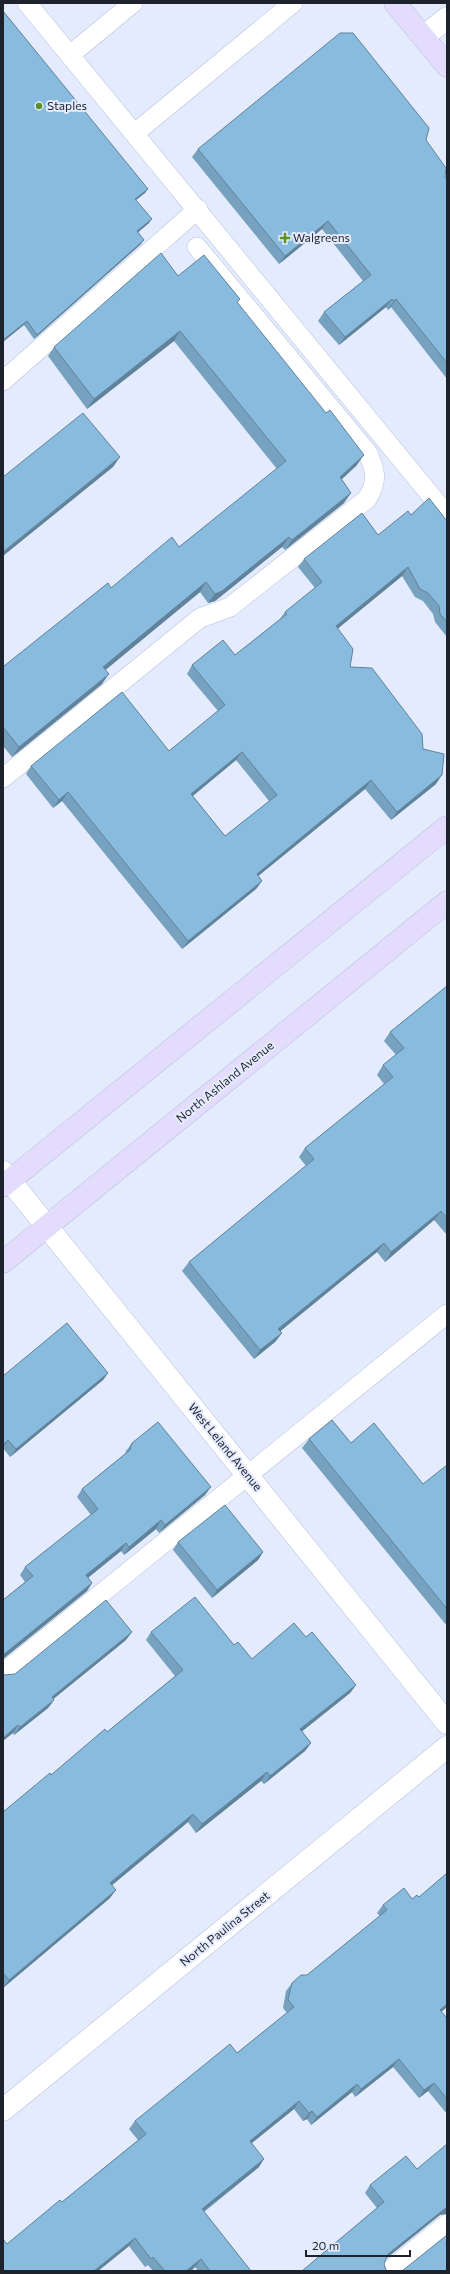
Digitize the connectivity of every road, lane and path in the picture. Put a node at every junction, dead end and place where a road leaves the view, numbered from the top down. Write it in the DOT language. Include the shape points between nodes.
graph roads {
  1 [pos="27,3"];
  2 [pos="133,3"];
  3 [pos="293,3"];
  4 [pos="395,3"];
  5 [pos="447,18"];
  6 [pos="423,37"];
  7 [pos="70,55"];
  8 [pos="447,66"];
  9 [pos="135,134"];
  10 [pos="198,209"];
  11 [pos="197,247"];
  12 [pos="3,381"];
  13 [pos="447,515"];
  14 [pos="3,778"];
  15 [pos="447,827"];
  16 [pos="447,902"];
  17 [pos="5,1180"];
  18 [pos="47,1226"];
  19 [pos="3,1262"];
  20 [pos="447,1314"];
  21 [pos="247,1475"];
  22 [pos="3,1673"];
  23 [pos="447,1723"];
  24 [pos="447,1748"];
  25 [pos="3,2110"];
  26 [pos="447,2224"];
  27 [pos="389,2271"];
  1 -- 7 [label="lane"];
  2 -- 7 [label="lane"];
  3 -- 9 [label="lane"];
  4 -- 6 [label="main road"];
  5 -- 6 [label="street"];
  6 -- 8 [label="main road"];
  7 -- 9 [label="lane"];
  9 -- 10 [label="lane"];
  10 -- 12 [label="lane"];
  10 -- 13 [label="lane"];
  11 -- 14 [label="lane" via="368,453 375,469 374,488 367,499 230,607 200,618"];
  15 -- 17 [label="main road"];
  16 -- 18 [label="main road, North Ashland Avenue"];
  17 -- 18 [label="street, West Leland Avenue"];
  18 -- 19 [label="main road, North Ashland Avenue"];
  18 -- 21 [label="street, West Leland Avenue"];
  20 -- 21 [label="lane"];
  21 -- 22 [label="lane"];
  21 -- 23 [label="street, West Leland Avenue"];
  24 -- 25 [label="street, North Paulina Street"];
  26 -- 27 [label="lane"];
}
